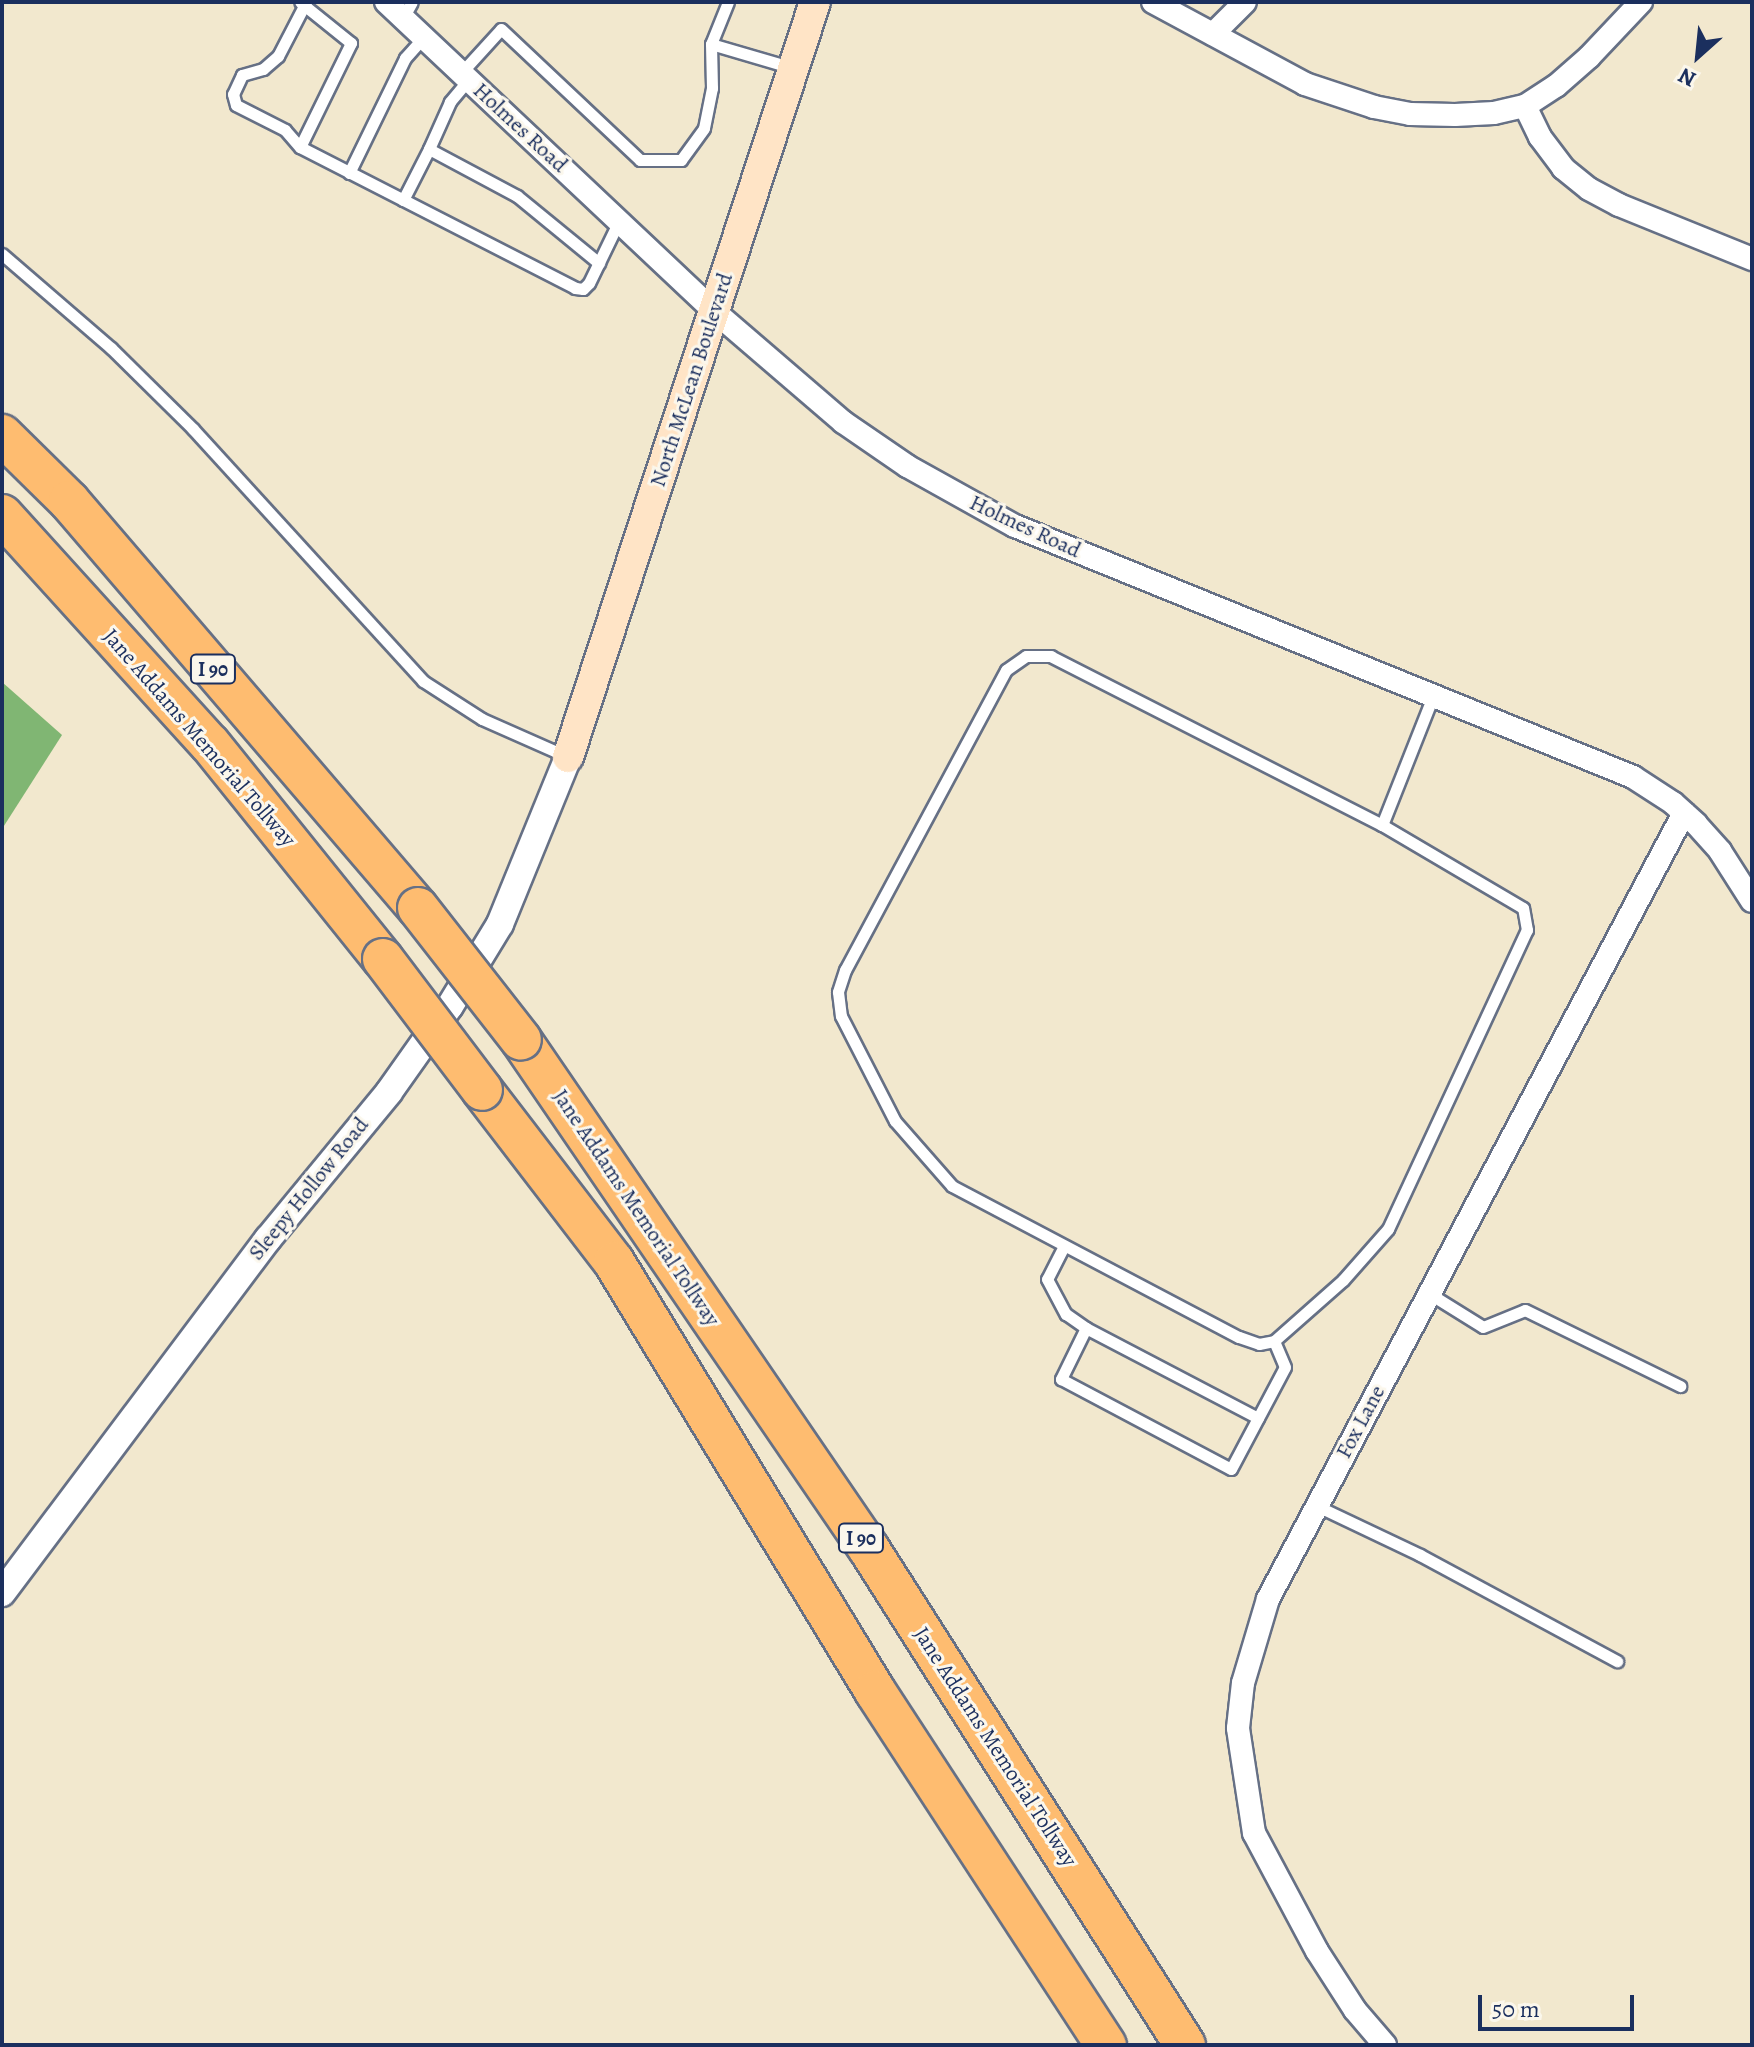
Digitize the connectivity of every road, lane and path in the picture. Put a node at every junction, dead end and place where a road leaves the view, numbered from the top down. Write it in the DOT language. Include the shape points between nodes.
graph roads {
  1 [pos="386,2"];
  2 [pos="728,2"];
  3 [pos="815,2"];
  4 [pos="1153,2"];
  5 [pos="1245,2"];
  6 [pos="1641,2"];
  7 [pos="303,3"];
  8 [pos="408,10"];
  9 [pos="1213,34"];
  10 [pos="424,37"];
  11 [pos="711,44"];
  12 [pos="794,68"];
  13 [pos="465,76"];
  14 [pos="1525,106"];
  15 [pos="300,147"];
  16 [pos="429,149"];
  17 [pos="349,173"];
  18 [pos="403,200"];
  19 [pos="619,221"];
  20 [pos="2,254"];
  21 [pos="1752,259"];
  22 [pos="599,263"];
  23 [pos="714,311"];
  24 [pos="2,435"];
  25 [pos="2,515"];
  26 [pos="1433,696"];
  27 [pos="568,757"];
  28 [pos="1684,813"];
  29 [pos="1382,825"];
  30 [pos="1752,901"];
  31 [pos="1064,1246"];
  32 [pos="1430,1294"];
  33 [pos="1086,1328"];
  34 [pos="1274,1341"];
  35 [pos="1680,1386"];
  36 [pos="1258,1418"];
  37 [pos="1317,1506"];
  38 [pos="2,1593"];
  39 [pos="1617,1661"];
  40 [pos="1106,2045"];
  41 [pos="1185,2045"];
  42 [pos="1385,2045"];
  1 -- 8 [label="street, Holmes Road"];
  2 -- 11 [label="lane"];
  3 -- 12 [label="main road, North McLean Boulevard"];
  4 -- 9 [label="street"];
  5 -- 9 [label="street"];
  6 -- 14 [label="street" via="1589,57"];
  7 -- 15 [label="lane" via="351,43"];
  7 -- 15 [label="lane" via="278,56 263,69 242,75 233,94 236,105 285,130"];
  8 -- 10 [label="street, Holmes Road"];
  9 -- 14 [label="street" via="1305,84 1374,107 1455,115"];
  10 -- 13 [label="street, Holmes Road"];
  10 -- 17 [label="lane" via="405,58"];
  11 -- 12 [label="lane"];
  11 -- 13 [label="lane" via="712,88 704,128 681,160 640,160 501,29"];
  12 -- 23 [label="main road, North McLean Boulevard"];
  13 -- 16 [label="lane"];
  13 -- 19 [label="street, Holmes Road"];
  14 -- 21 [label="street" via="1563,168 1589,189"];
  15 -- 17 [label="lane"];
  16 -- 18 [label="lane"];
  16 -- 22 [label="lane" via="517,196"];
  17 -- 18 [label="lane"];
  18 -- 22 [label="lane" via="575,288 589,283"];
  19 -- 22 [label="lane"];
  19 -- 23 [label="street, Holmes Road"];
  20 -- 27 [label="lane" via="111,348 193,429 423,681 482,719"];
  23 -- 26 [label="street, Holmes Road" via="843,422 907,466 1015,526"];
  23 -- 27 [label="main road, North McLean Boulevard"];
  24 -- 41 [label="highway, Jane Addams Memorial Tollway / I 90, bridge" via="69,501 418,908 521,1040 869,1549"];
  25 -- 40 [label="highway, Jane Addams Memorial Tollway / I 90, bridge" via="210,744 383,959 614,1262 875,1691"];
  26 -- 28 [label="street, Holmes Road" via="1633,777"];
  26 -- 29 [label="lane"];
  27 -- 38 [label="street, Sleepy Hollow Road" via="500,924 450,1006"];
  28 -- 30 [label="street, Holmes Road" via="1720,851"];
  28 -- 32 [label="street, Fox Lane"];
  29 -- 31 [label="lane" via="1051,656 1026,656 1006,670 838,992 841,1016 864,1067 895,1121 925,1159 952,1186"];
  29 -- 34 [label="lane" via="1523,908 1527,930 1388,1229 1343,1280"];
  31 -- 33 [label="lane" via="1047,1279 1066,1314"];
  31 -- 34 [label="lane" via="1239,1337 1259,1344"];
  32 -- 35 [label="lane" via="1483,1327 1525,1310"];
  32 -- 37 [label="street, Fox Lane"];
  33 -- 36 [label="lane"];
  33 -- 36 [label="lane" via="1061,1379 1231,1469"];
  34 -- 36 [label="lane" via="1285,1367"];
  37 -- 39 [label="lane"];
  37 -- 42 [label="street, Fox Lane" via="1257,1624 1238,1728 1243,1775 1254,1833 1283,1894 1355,2010"];
}
